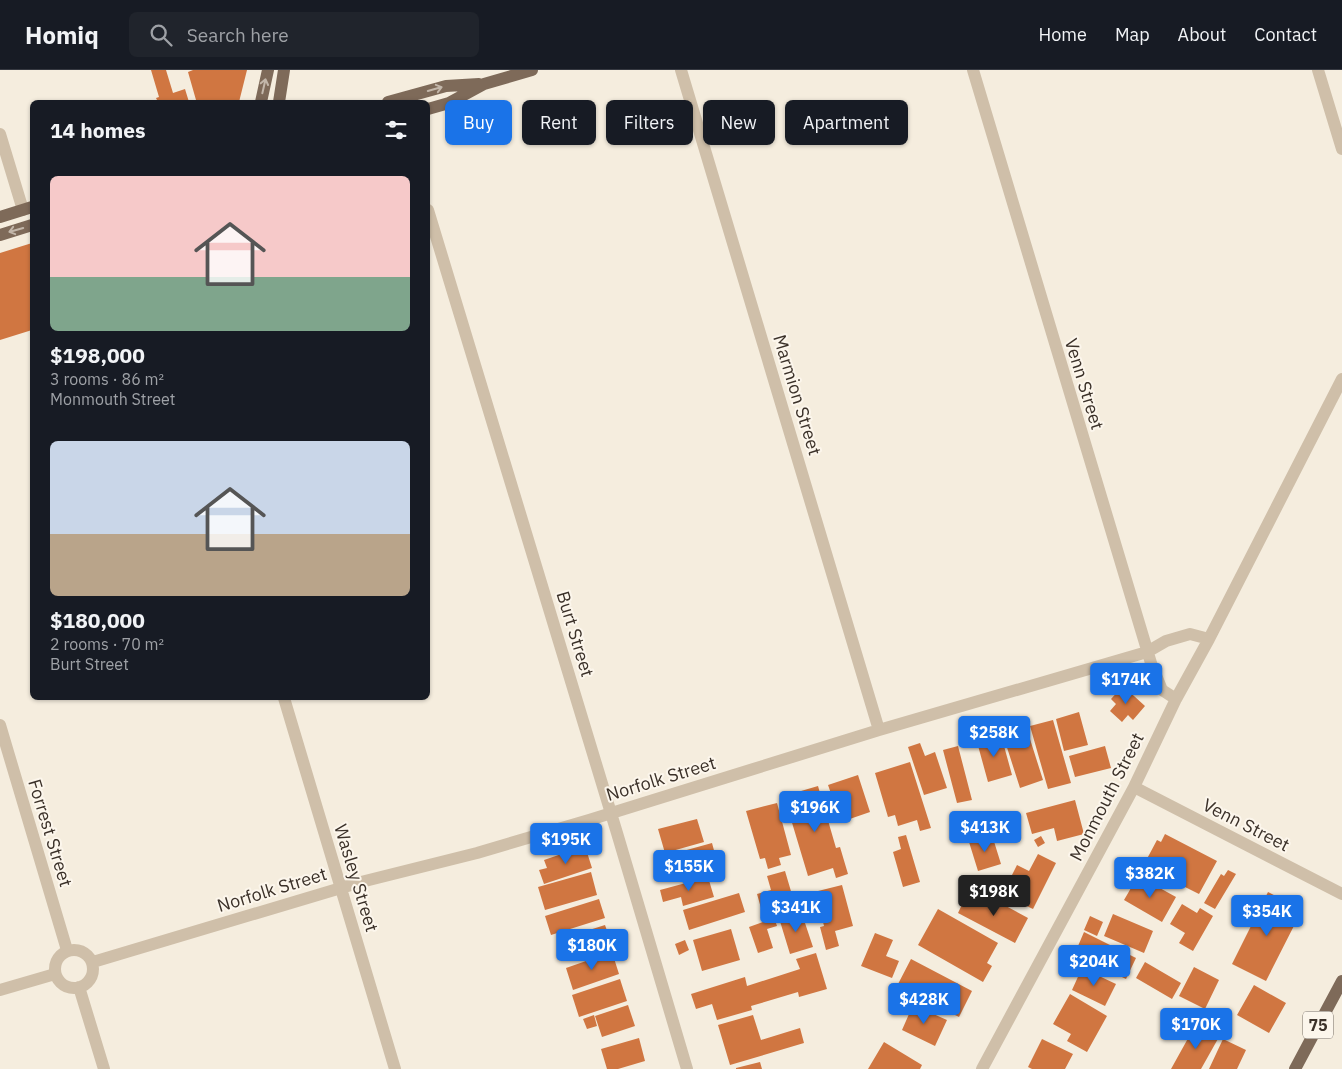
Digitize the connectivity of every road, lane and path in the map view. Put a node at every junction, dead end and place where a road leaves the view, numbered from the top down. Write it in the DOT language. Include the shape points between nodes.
graph roads {
  1 [pos="268,70"];
  2 [pos="284,70"];
  3 [pos="532,70"];
  4 [pos="681,70"];
  5 [pos="973,70"];
  6 [pos="1318,70"];
  7 [pos="484,84"];
  8 [pos="260,100"];
  9 [pos="279,100"];
  10 [pos="395,100"];
  11 [pos="430,108"];
  12 [pos="0,134"];
  13 [pos="1342,149"];
  14 [pos="28,209"];
  15 [pos="0,217"];
  16 [pos="430,217"];
  17 [pos="30,226"];
  18 [pos="0,235"];
  19 [pos="1342,379"];
  20 [pos="1208,639"];
  21 [pos="1148,652"];
  22 [pos="1176,699"];
  23 [pos="285,700"];
  24 [pos="0,725"];
  25 [pos="879,730"];
  26 [pos="1134,787"];
  27 [pos="611,813"];
  28 [pos="341,888"];
  29 [pos="1342,894"];
  30 [pos="67,950"];
  31 [pos="93,962"];
  32 [pos="56,974"];
  33 [pos="1342,981"];
  34 [pos="79,987"];
  35 [pos="0,990"];
  36 [pos="104,1069"];
  37 [pos="395,1069"];
  38 [pos="687,1069"];
  39 [pos="982,1069"];
  40 [pos="1295,1069"];
  8 -- 1 [label="main road, one-way"];
  2 -- 9 [label="main road"];
  3 -- 7 [label="main road"];
  4 -- 25 [label="street, Marmion Street"];
  5 -- 21 [label="street, Venn Street"];
  6 -- 13 [label="street"];
  10 -- 7 [label="main road, one-way" via="446,86"];
  7 -- 11 [label="main road" via="449,103"];
  12 -- 14 [label="street"];
  14 -- 15 [label="main road"];
  16 -- 27 [label="street, Burt Street"];
  17 -- 18 [label="main road, one-way"];
  19 -- 20 [label="street, Monmouth Street"];
  20 -- 21 [label="street, Norfolk Street" via="1190,634 1166,641"];
  20 -- 22 [label="street, Monmouth Street"];
  21 -- 22 [label="street, Venn Street" via="1162,690"];
  21 -- 25 [label="street, Norfolk Street"];
  22 -- 26 [label="street, Monmouth Street"];
  23 -- 28 [label="street, Wasley Street"];
  24 -- 30 [label="street, Forrest Street"];
  25 -- 27 [label="street, Norfolk Street"];
  26 -- 29 [label="street, Venn Street"];
  26 -- 39 [label="street, Monmouth Street"];
  27 -- 28 [label="street, Norfolk Street"];
  27 -- 38 [label="street, Burt Street"];
  28 -- 31 [label="street, Norfolk Street"];
  28 -- 37 [label="street, Wasley Street"];
  30 -- 31 [label="street" via="77,949"];
  30 -- 32 [label="street" via="55,964"];
  31 -- 34 [label="street" via="92,978"];
  32 -- 34 [label="street" via="69,988"];
  32 -- 35 [label="street"];
  33 -- 40 [label="main road, 75"];
  34 -- 36 [label="street"];
}
